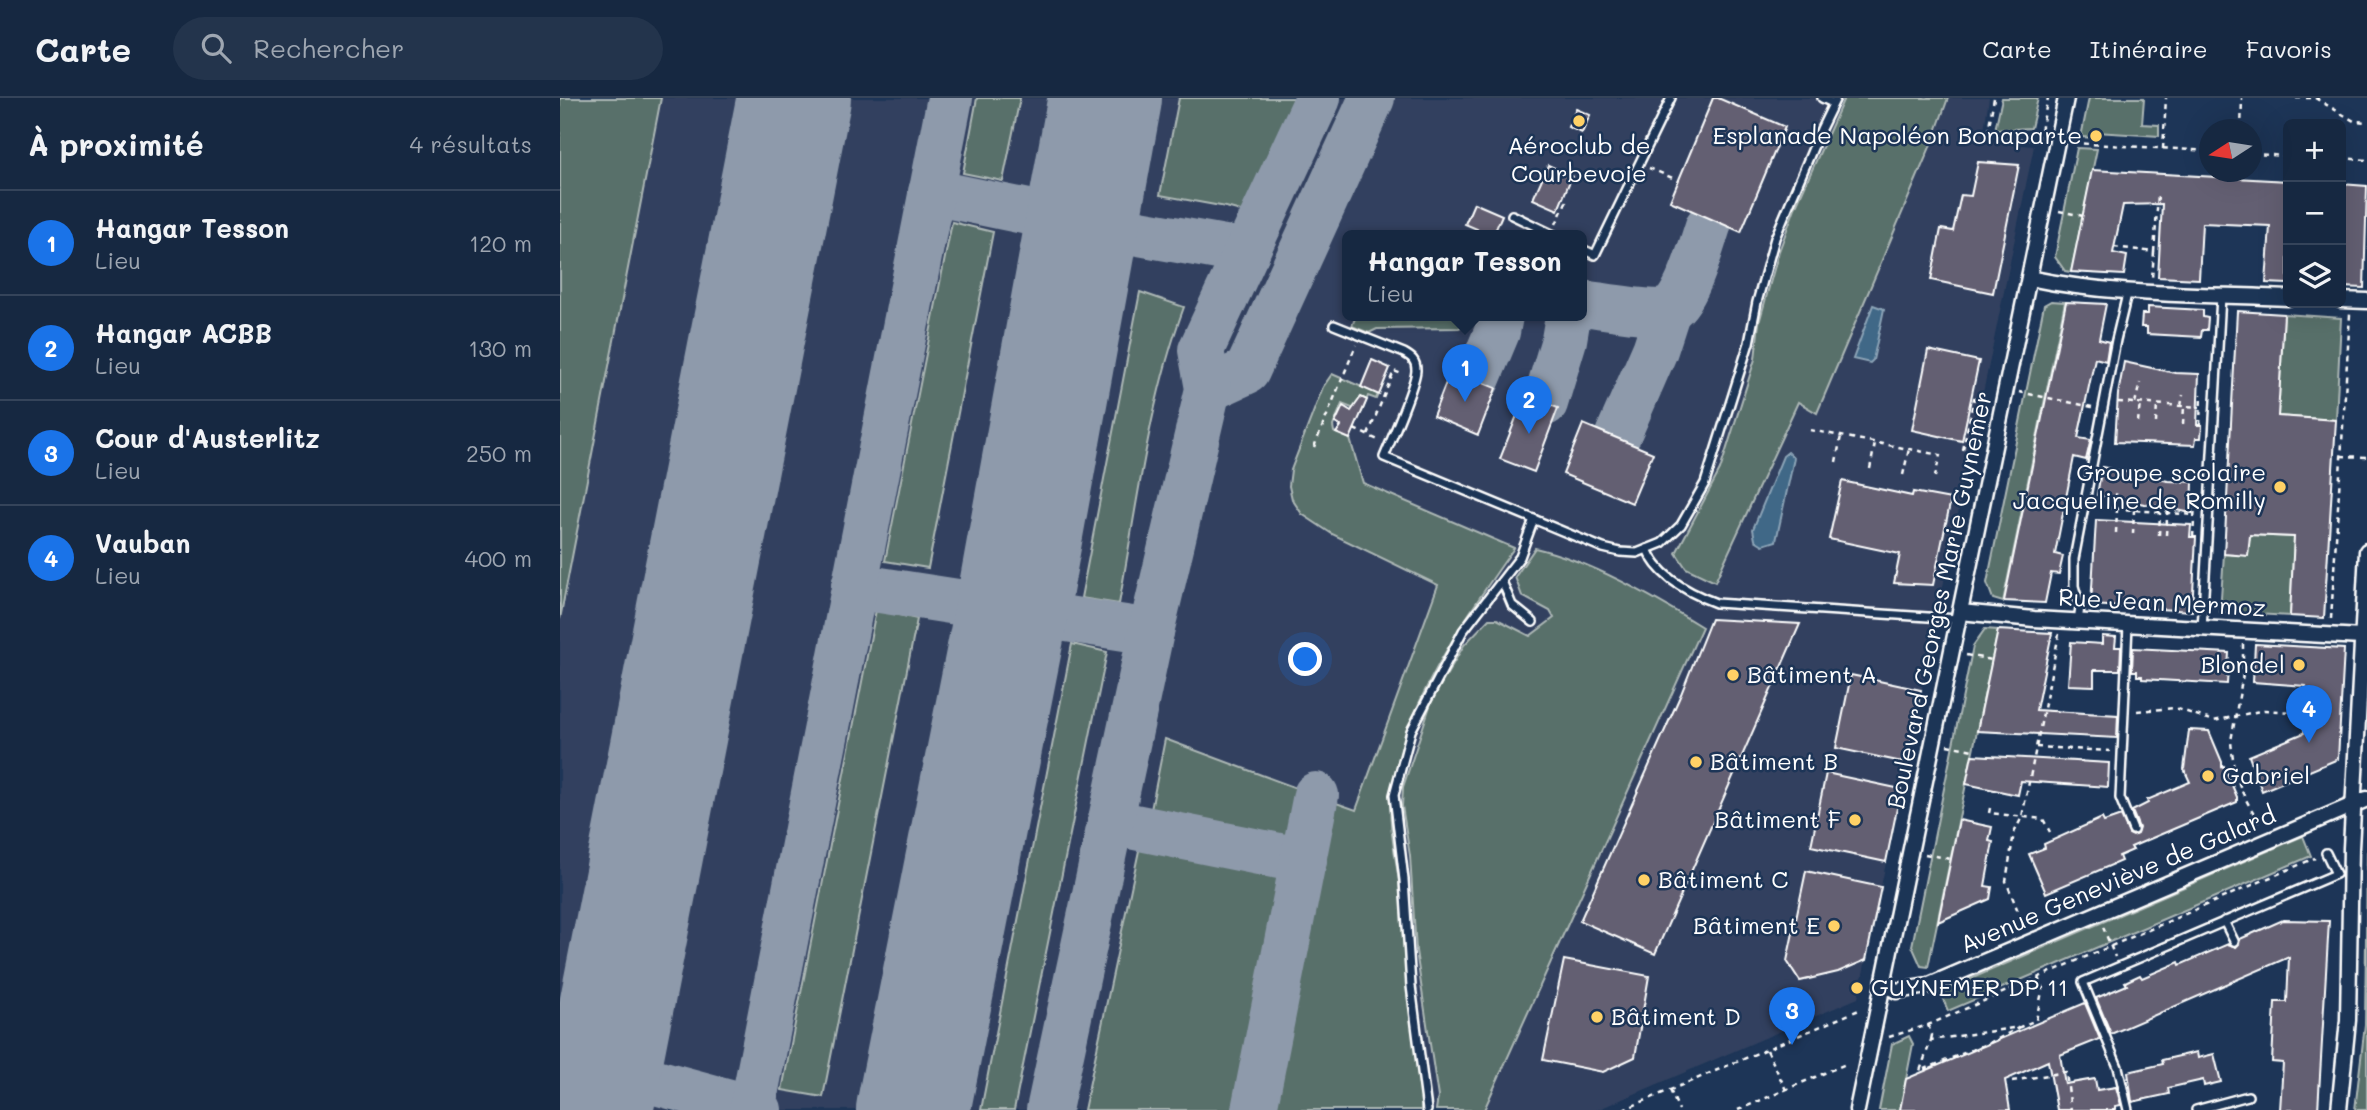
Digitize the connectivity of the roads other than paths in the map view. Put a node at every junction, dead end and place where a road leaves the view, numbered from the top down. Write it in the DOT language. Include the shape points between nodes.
graph roads {
  1 [pos="1671,98"];
  2 [pos="1822,98"];
  3 [pos="2066,98"];
  4 [pos="1835,101"];
  5 [pos="1512,215"];
  6 [pos="1544,230"];
  7 [pos="1587,251"];
  8 [pos="2029,278"];
  9 [pos="2128,290"];
  10 [pos="2221,295"];
  11 [pos="2283,298"];
  12 [pos="2346,300"];
  13 [pos="2367,301"];
  14 [pos="1334,325"];
  15 [pos="1534,519"];
  16 [pos="1647,549"];
  17 [pos="2367,551"];
  18 [pos="1502,580"];
  19 [pos="1960,616"];
  20 [pos="2078,621"];
  21 [pos="1533,622"];
  22 [pos="2128,625"];
  23 [pos="2202,628"];
  24 [pos="2362,637"];
  25 [pos="2364,673"];
  26 [pos="2360,802"];
  27 [pos="2133,830"];
  28 [pos="2326,853"];
  29 [pos="2224,921"];
  30 [pos="2234,941"];
  31 [pos="1884,985"];
  32 [pos="2248,1097"];
  33 [pos="1427,1110"];
  34 [pos="1857,1110"];
  35 [pos="2127,1110"];
  36 [pos="2196,1110"];
  37 [pos="2339,1110"];
  1 -- 7 [label="lane" via="1595,255"];
  2 -- 4 [label="lane"];
  3 -- 8 [label="street, Boulevard Georges Marie Guynemer"];
  4 -- 16 [label="lane" via="1775,238 1749,342 1705,483 1673,536"];
  5 -- 6 [label="lane"];
  8 -- 9 [label="street" via="2055,285"];
  8 -- 19 [label="street, Boulevard Georges Marie Guynemer"];
  9 -- 10 [label="street"];
  9 -- 20 [label="lane" via="2074,559"];
  10 -- 11 [label="street"];
  10 -- 23 [label="lane"];
  12 -- 13 [label="street"];
  14 -- 15 [label="lane" via="1413,358 1414,379 1384,457"];
  15 -- 16 [label="lane" via="1602,548 1637,553"];
  15 -- 18 [label="lane" via="1520,557"];
  16 -- 19 [label="lane" via="1671,580 1716,603"];
  17 -- 24 [label="street"];
  18 -- 21 [label="lane" via="1512,605"];
  18 -- 33 [label="lane" via="1463,631 1410,731 1394,795"];
  19 -- 20 [label="street, Rue Jean Mermoz"];
  19 -- 31 [label="street, Boulevard Georges Marie Guynemer"];
  20 -- 22 [label="street, Rue Jean Mermoz"];
  22 -- 23 [label="street, Rue Jean Mermoz"];
  22 -- 27 [label="lane" via="2120,798"];
  23 -- 24 [label="street, Rue Jean Mermoz"];
  24 -- 25 [label="street"];
  25 -- 26 [label="street"];
  26 -- 31 [label="street, Avenue Geneviève de Galard" via="1927,985 1897,991"];
  26 -- 37 [label="street" via="2351,848 2348,1020"];
  28 -- 29 [label="lane" via="2336,874"];
  29 -- 30 [label="lane"];
  29 -- 35 [label="lane" via="2083,982 2118,1067"];
  31 -- 34 [label="street, Boulevard Georges Marie Guynemer"];
  32 -- 36 [label="lane"];
}
